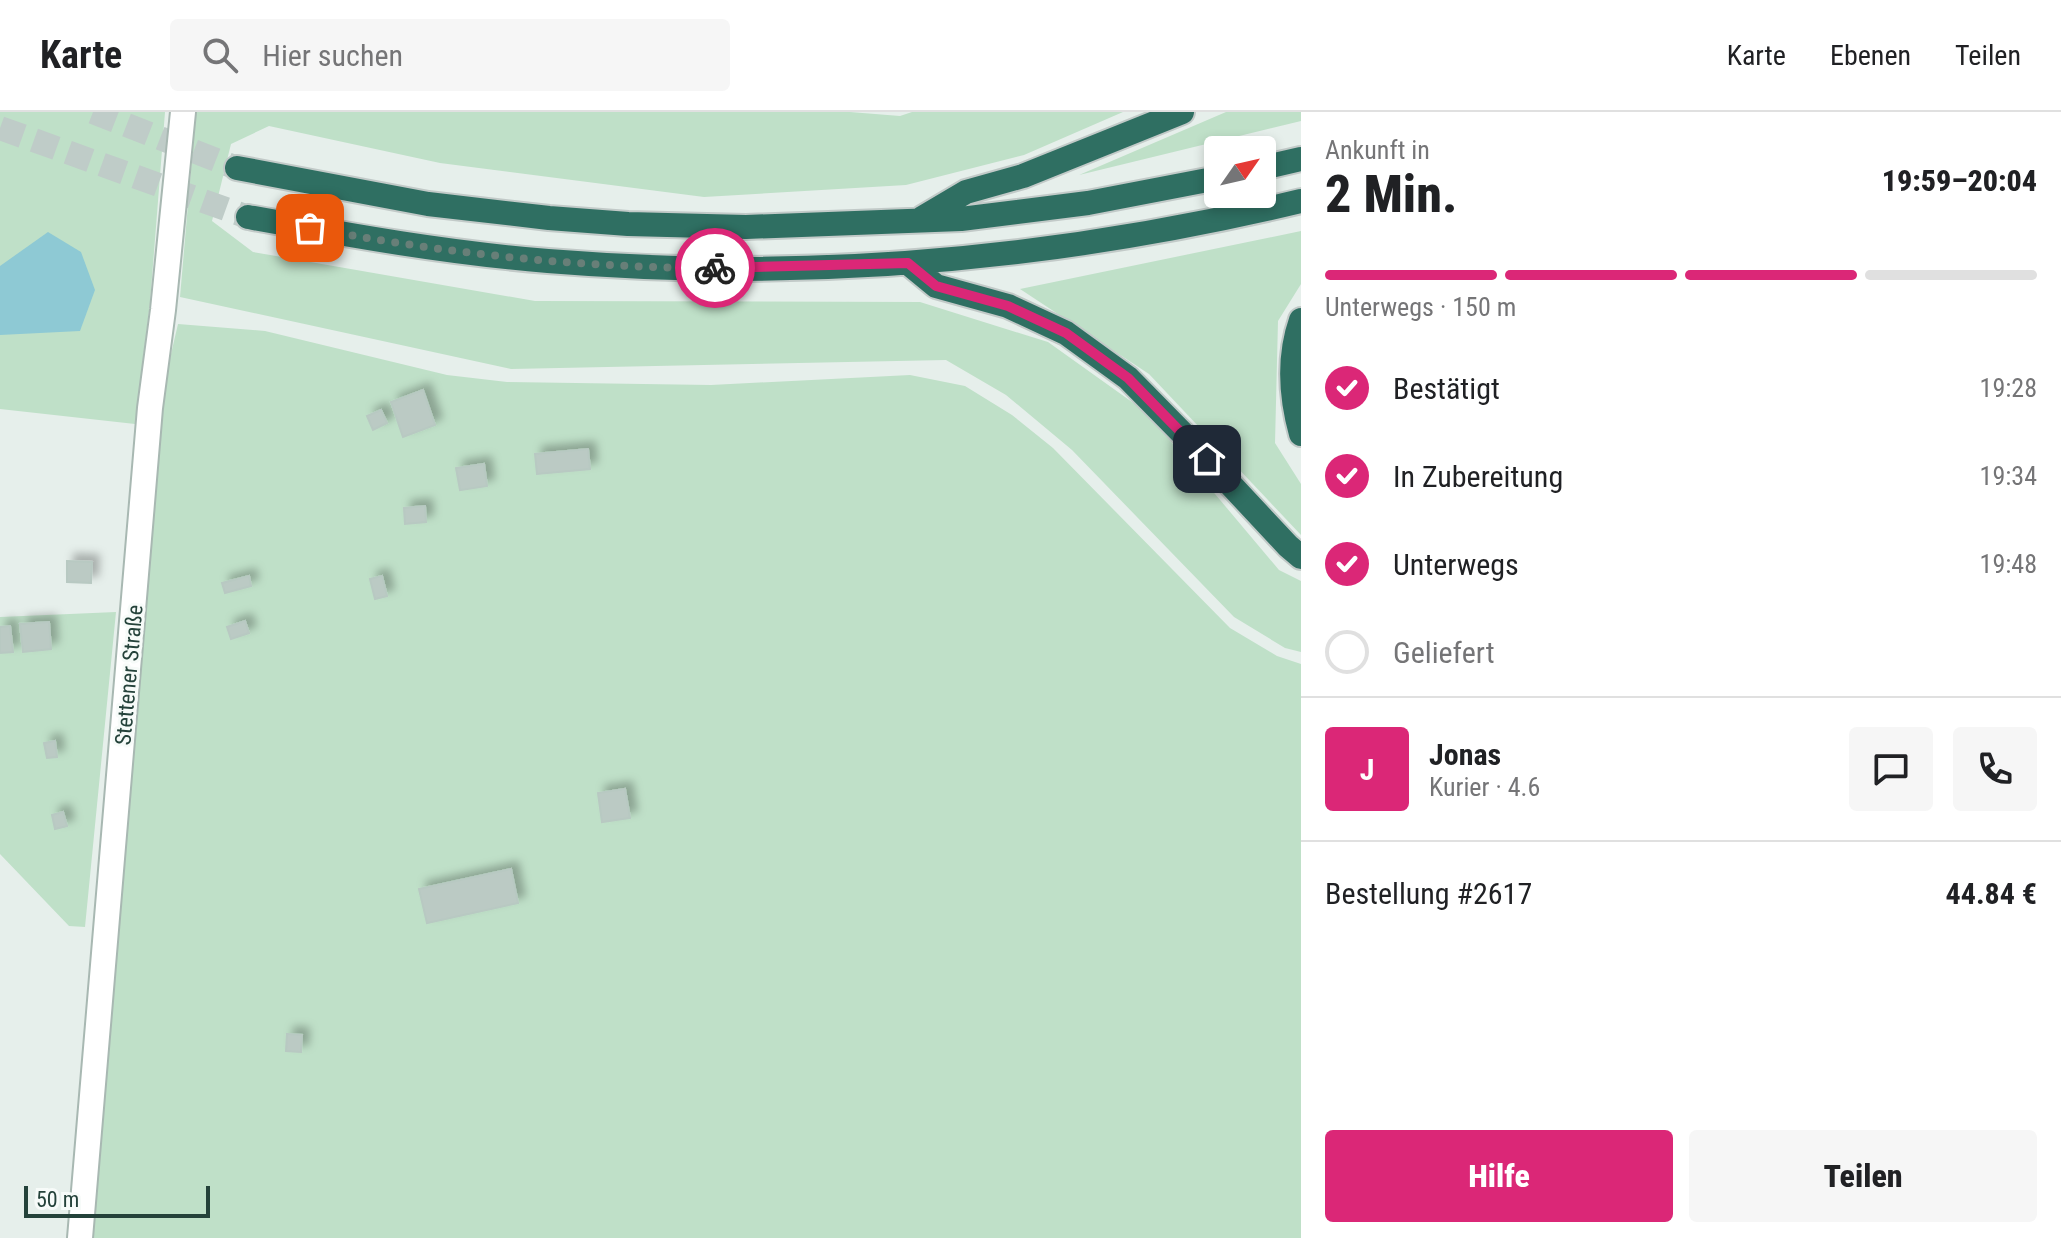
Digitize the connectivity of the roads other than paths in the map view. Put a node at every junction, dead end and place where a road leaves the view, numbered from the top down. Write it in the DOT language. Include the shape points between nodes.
graph roads {
  1 [pos="183,112"];
  2 [pos="1182,112"];
  3 [pos="1301,159"];
  4 [pos="1276,165"];
  5 [pos="237,168"];
  6 [pos="1204,181"];
  7 [pos="1301,201"];
  8 [pos="248,217"];
  9 [pos="916,222"];
  10 [pos="908,263"];
  11 [pos="1301,320"];
  12 [pos="1301,434"];
  13 [pos="1301,557"];
  14 [pos="80,1238"];
  1 -- 14 [label="street, Stettener Straße" via="150,408"];
  2 -- 9 [label="highway" via="1023,176 966,192"];
  3 -- 4 [label="highway"];
  5 -- 9 [label="highway" via="428,204 549,218 746,227"];
  6 -- 9 [label="highway" via="1088,203"];
  7 -- 10 [label="highway" via="1127,238"];
  8 -- 10 [label="highway" via="402,245 548,261 677,268"];
  10 -- 13 [label="highway" via="936,286 1008,306 1066,333 1128,378"];
  11 -- 12 [label="highway" via="1292,377"];
}
